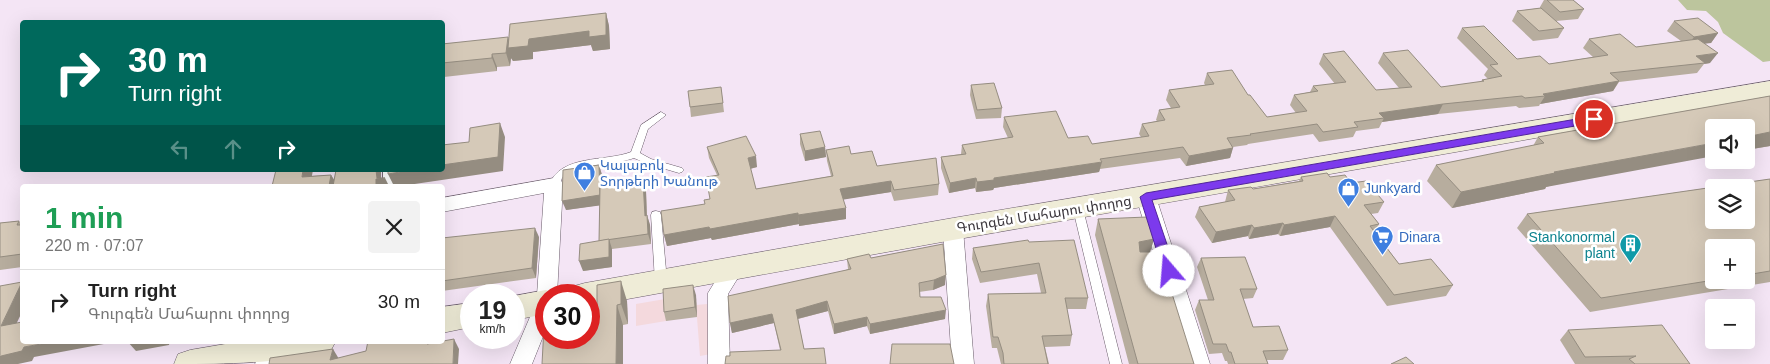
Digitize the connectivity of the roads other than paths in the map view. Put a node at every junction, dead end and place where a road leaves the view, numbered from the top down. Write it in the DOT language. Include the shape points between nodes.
graph roads {
  1 [pos="1770,89"];
  2 [pos="661,115"];
  3 [pos="635,154"];
  4 [pos="679,170"];
  5 [pos="554,185"];
  6 [pos="1146,197"];
  7 [pos="445,204"];
  8 [pos="1078,209"];
  9 [pos="656,215"];
  10 [pos="953,229"];
  11 [pos="734,268"];
  12 [pos="661,281"];
  13 [pos="548,284"];
  14 [pos="600,292"];
  15 [pos="460,317"];
  16 [pos="445,319"];
  17 [pos="535,329"];
  18 [pos="310,344"];
  19 [pos="269,357"];
  20 [pos="190,364"];
  21 [pos="521,364"];
  22 [pos="719,364"];
  23 [pos="962,364"];
  24 [pos="1116,364"];
  25 [pos="1199,364"];
  1 -- 6 [label="main road, Գուրգեն Մահարու փողոց"];
  2 -- 3 [label="lane" via="644,127"];
  3 -- 4 [label="lane"];
  3 -- 5 [label="lane" via="626,159 571,168 560,174"];
  5 -- 7 [label="street"];
  5 -- 13 [label="street"];
  6 -- 8 [label="main road, Գուրգեն Մահարու փողոց"];
  6 -- 25 [label="street"];
  8 -- 10 [label="main road, Գուրգեն Մահարու փողոց"];
  8 -- 24 [label="lane"];
  9 -- 12 [label="lane"];
  10 -- 11 [label="main road, Գուրգեն Մահարու փողոց"];
  10 -- 23 [label="street"];
  11 -- 12 [label="main road, Գուրգեն Մահարու փողոց"];
  11 -- 22 [label="street" via="718,293"];
  12 -- 14 [label="main road, Գուրգեն Մահարու փողոց"];
  15 -- 16 [label="main road"];
  17 -- 21 [label="street"];
  18 -- 19 [label="main road"];
  19 -- 20 [label="main road"];
}
